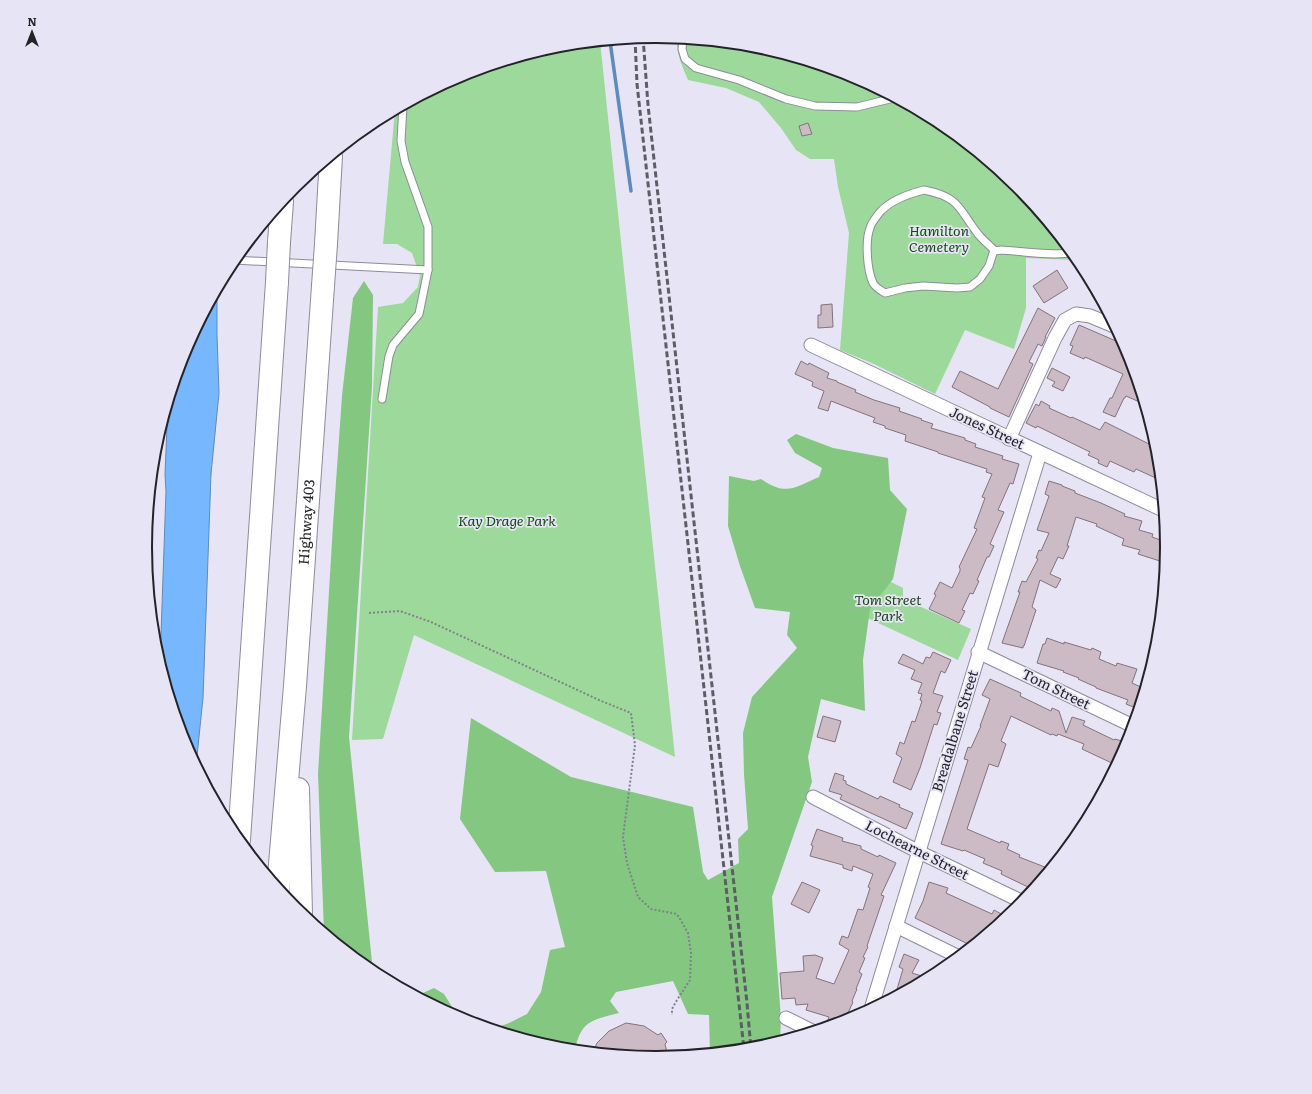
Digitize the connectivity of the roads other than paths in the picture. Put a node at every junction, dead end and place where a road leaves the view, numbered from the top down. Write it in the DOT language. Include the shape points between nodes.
graph roads {
  1 [pos="683,44"];
  2 [pos="887,100"];
  3 [pos="403,112"];
  4 [pos="331,162"];
  5 [pos="281,210"];
  6 [pos="994,251"];
  7 [pos="1065,253"];
  8 [pos="242,260"];
  9 [pos="428,270"];
  10 [pos="1108,323"];
  11 [pos="811,345"];
  12 [pos="382,399"];
  13 [pos="1009,438"];
  14 [pos="1040,453"];
  15 [pos="1158,508"];
  16 [pos="978,652"];
  17 [pos="295,686"];
  18 [pos="1128,724"];
  19 [pos="812,797"];
  20 [pos="238,826"];
  21 [pos="918,852"];
  22 [pos="279,881"];
  23 [pos="1016,899"];
  24 [pos="301,904"];
  25 [pos="896,926"];
  26 [pos="953,954"];
  27 [pos="873,1002"];
  28 [pos="786,1018"];
  29 [pos="806,1028"];
  1 -- 2 [label="lane" via="685,59 696,68 740,80 786,99 815,106 857,107"];
  3 -- 9 [label="lane" via="401,141 405,162 428,227"];
  4 -- 17 [label="highway, Highway 403, bridge"];
  5 -- 20 [label="highway, bridge"];
  6 -- 6 [label="lane" via="955,202 941,193 924,190 907,194 880,212 870,227 867,244 868,265 873,284 884,293 923,286 970,287 980,279 989,266"];
  6 -- 7 [label="lane"];
  8 -- 9 [label="lane"];
  9 -- 12 [label="lane" via="419,314 388,356"];
  10 -- 13 [label="street" via="1090,316 1076,314 1065,320"];
  11 -- 13 [label="street, Jones Street"];
  13 -- 14 [label="street, Jones Street"];
  14 -- 15 [label="street, Jones Street"];
  14 -- 16 [label="street, Breadalbane Street"];
  16 -- 18 [label="street, Tom Street"];
  16 -- 21 [label="street, Breadalbane Street"];
  17 -- 22 [label="highway, Highway 403"];
  17 -- 24 [label="highway"];
  19 -- 21 [label="street, Lochearne Street"];
  21 -- 23 [label="street, Lochearne Street"];
  21 -- 25 [label="street, Breadalbane Street"];
  25 -- 26 [label="street"];
  25 -- 27 [label="street, Breadalbane Street"];
  28 -- 29 [label="street"];
}
